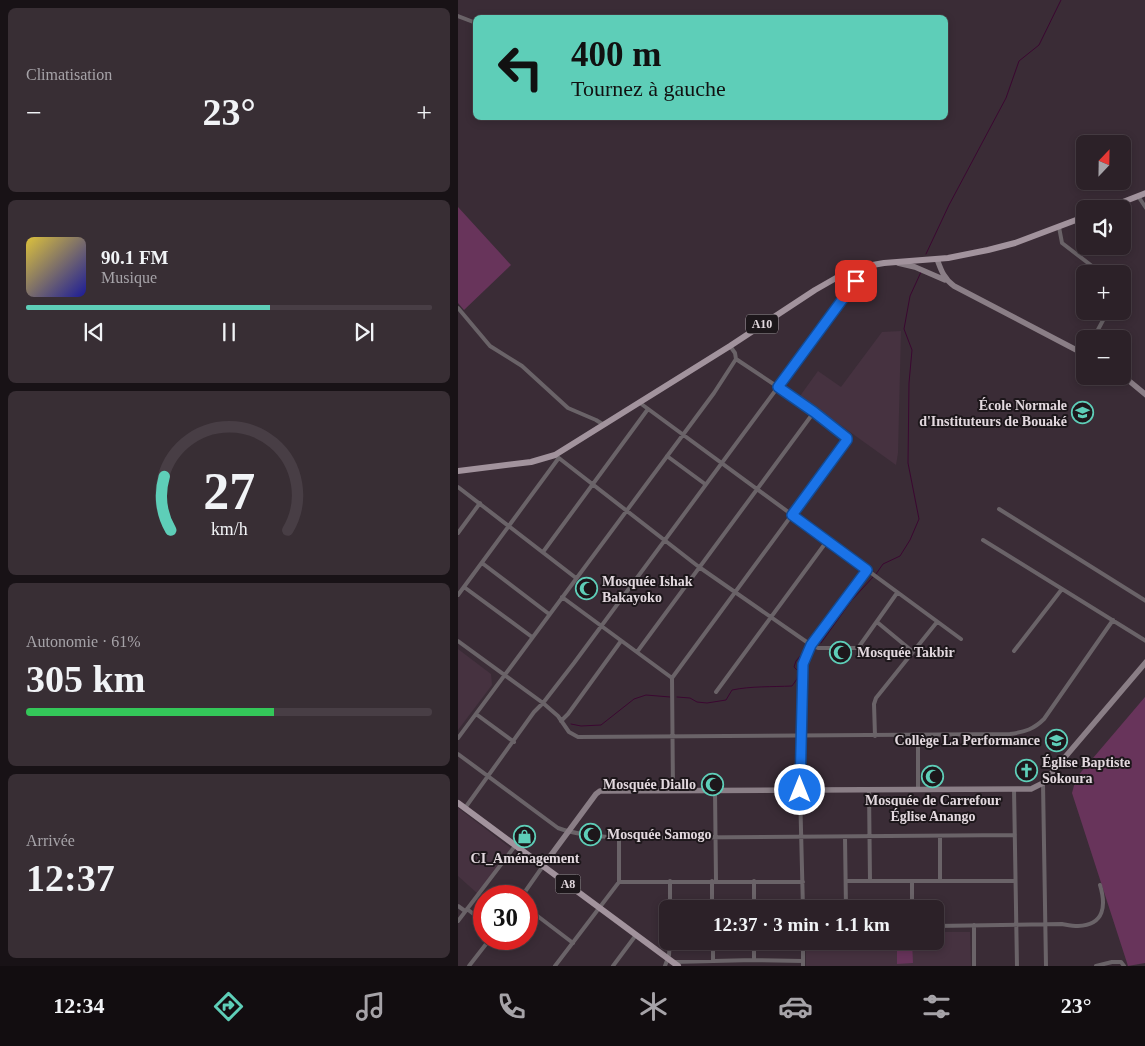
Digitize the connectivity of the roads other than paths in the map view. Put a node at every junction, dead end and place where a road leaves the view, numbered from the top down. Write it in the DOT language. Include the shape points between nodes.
graph roads {
  1 [pos="458,16"];
  2 [pos="473,22"];
  3 [pos="1146,193"];
  4 [pos="1138,196"];
  5 [pos="1128,200"];
  6 [pos="1146,208"];
  7 [pos="1076,220"];
  8 [pos="1059,227"];
  9 [pos="937,259"];
  10 [pos="893,262"];
  11 [pos="1091,265"];
  12 [pos="867,266"];
  13 [pos="947,281"];
  14 [pos="458,308"];
  15 [pos="730,346"];
  16 [pos="1076,350"];
  17 [pos="736,359"];
  18 [pos="1131,383"];
  19 [pos="778,387"];
  20 [pos="1146,395"];
  21 [pos="640,402"];
  22 [pos="648,409"];
  23 [pos="814,412"];
  24 [pos="604,425"];
  25 [pos="683,435"];
  26 [pos="667,456"];
  27 [pos="557,457"];
  28 [pos="721,463"];
  29 [pos="458,470"];
  30 [pos="706,484"];
  31 [pos="592,485"];
  32 [pos="458,487"];
  33 [pos="758,489"];
  34 [pos="480,503"];
  35 [pos="999,509"];
  36 [pos="627,512"];
  37 [pos="792,515"];
  38 [pos="509,525"];
  39 [pos="458,533"];
  40 [pos="664,540"];
  41 [pos="983,540"];
  42 [pos="827,541"];
  43 [pos="543,552"];
  44 [pos="482,563"];
  45 [pos="699,567"];
  46 [pos="867,570"];
  47 [pos="576,578"];
  48 [pos="464,587"];
  49 [pos="1062,589"];
  50 [pos="735,593"];
  51 [pos="897,593"];
  52 [pos="458,595"];
  53 [pos="562,597"];
  54 [pos="1146,601"];
  55 [pos="549,614"];
  56 [pos="770,616"];
  57 [pos="1113,620"];
  58 [pos="877,622"];
  59 [pos="937,622"];
  60 [pos="601,626"];
  61 [pos="532,637"];
  62 [pos="961,639"];
  63 [pos="458,641"];
  64 [pos="621,641"];
  65 [pos="1146,641"];
  66 [pos="811,645"];
  67 [pos="912,651"];
  68 [pos="1014,651"];
  69 [pos="637,652"];
  70 [pos="1146,662"];
  71 [pos="504,675"];
  72 [pos="672,678"];
  73 [pos="716,692"];
  74 [pos="543,703"];
  75 [pos="476,714"];
  76 [pos="561,721"];
  77 [pos="918,735"];
  78 [pos="800,736"];
  79 [pos="875,736"];
  80 [pos="673,737"];
  81 [pos="458,738"];
  82 [pos="514,742"];
  83 [pos="458,754"];
  84 [pos="489,776"];
  85 [pos="1043,784"];
  86 [pos="918,789"];
  87 [pos="1014,789"];
  88 [pos="715,790"];
  89 [pos="800,790"];
  90 [pos="869,790"];
  91 [pos="673,791"];
  92 [pos="458,803"];
  93 [pos="465,808"];
  94 [pos="568,831"];
  95 [pos="845,836"];
  96 [pos="870,836"];
  97 [pos="940,836"];
  98 [pos="1015,836"];
  99 [pos="716,837"];
  100 [pos="802,837"];
  101 [pos="618,838"];
  102 [pos="515,846"];
  103 [pos="543,866"];
  104 [pos="670,881"];
  105 [pos="714,881"];
  106 [pos="754,881"];
  107 [pos="846,881"];
  108 [pos="870,881"];
  109 [pos="912,881"];
  110 [pos="940,881"];
  111 [pos="1015,881"];
  112 [pos="619,882"];
  113 [pos="803,882"];
  114 [pos="530,885"];
  115 [pos="1100,885"];
  116 [pos="670,900"];
  117 [pos="713,900"];
  118 [pos="754,900"];
  119 [pos="803,900"];
  120 [pos="846,900"];
  121 [pos="912,900"];
  122 [pos="458,906"];
  123 [pos="599,908"];
  124 [pos="466,910"];
  125 [pos="473,915"];
  126 [pos="538,916"];
  127 [pos="458,921"];
  128 [pos="974,925"];
  129 [pos="1016,925"];
  130 [pos="1045,925"];
  131 [pos="944,926"];
  132 [pos="636,935"];
  133 [pos="573,943"];
  134 [pos="482,950"];
  135 [pos="671,950"];
  136 [pos="713,950"];
  137 [pos="754,950"];
  138 [pos="803,950"];
  139 [pos="754,960"];
  140 [pos="713,961"];
  141 [pos="803,961"];
  142 [pos="673,963"];
  143 [pos="470,966"];
  144 [pos="555,966"];
  145 [pos="612,966"];
  146 [pos="665,966"];
  147 [pos="803,966"];
  148 [pos="974,966"];
  149 [pos="1017,966"];
  150 [pos="1046,966"];
  151 [pos="1096,966"];
  152 [pos="1124,966"];
  1 -- 2 [label="street"];
  3 -- 4 [label="main road"];
  4 -- 5 [label="main road"];
  4 -- 6 [label="street"];
  7 -- 8 [label="main road, A10"];
  8 -- 9 [label="main road, A10" via="1015,243"];
  8 -- 11 [label="street" via="1062,243"];
  9 -- 10 [label="main road, A10"];
  9 -- 13 [label="street"];
  10 -- 12 [label="main road, A10"];
  10 -- 13 [label="street" via="933,273"];
  12 -- 15 [label="main road, A10" via="820,287"];
  12 -- 19 [label="street"];
  13 -- 16 [label="street"];
  14 -- 24 [label="street" via="490,346 522,366 568,408"];
  15 -- 17 [label="street"];
  15 -- 21 [label="main road, A10"];
  17 -- 19 [label="street"];
  17 -- 25 [label="street"];
  18 -- 20 [label="street"];
  19 -- 23 [label="street"];
  19 -- 28 [label="street"];
  21 -- 22 [label="street"];
  21 -- 24 [label="main road, A10"];
  22 -- 25 [label="street"];
  22 -- 31 [label="street"];
  23 -- 33 [label="street"];
  23 -- 37 [label="street" via="847,440"];
  24 -- 27 [label="main road, A10"];
  25 -- 26 [label="street"];
  25 -- 28 [label="street"];
  26 -- 30 [label="street"];
  26 -- 36 [label="street"];
  27 -- 29 [label="main road, A10"];
  27 -- 31 [label="street"];
  27 -- 38 [label="street"];
  28 -- 30 [label="street"];
  28 -- 33 [label="street"];
  30 -- 40 [label="street"];
  31 -- 36 [label="street"];
  31 -- 43 [label="street"];
  32 -- 34 [label="street"];
  33 -- 37 [label="street"];
  33 -- 45 [label="street"];
  34 -- 38 [label="street"];
  34 -- 39 [label="street"];
  35 -- 54 [label="street"];
  36 -- 40 [label="street"];
  36 -- 47 [label="street"];
  37 -- 42 [label="street"];
  37 -- 50 [label="street"];
  38 -- 43 [label="street"];
  38 -- 44 [label="street"];
  40 -- 45 [label="street"];
  40 -- 60 [label="street"];
  41 -- 49 [label="street"];
  42 -- 46 [label="street"];
  42 -- 56 [label="street"];
  43 -- 47 [label="street"];
  44 -- 48 [label="street"];
  44 -- 55 [label="street"];
  45 -- 50 [label="street"];
  45 -- 69 [label="street"];
  46 -- 51 [label="street"];
  46 -- 66 [label="street"];
  47 -- 53 [label="street"];
  48 -- 52 [label="street"];
  48 -- 61 [label="street"];
  49 -- 57 [label="street"];
  49 -- 68 [label="street"];
  50 -- 56 [label="street"];
  50 -- 72 [label="street"];
  51 -- 58 [label="street"];
  51 -- 59 [label="street"];
  53 -- 55 [label="street"];
  53 -- 60 [label="street"];
  55 -- 61 [label="street"];
  56 -- 66 [label="street"];
  56 -- 73 [label="street"];
  57 -- 65 [label="street"];
  57 -- 77 [label="street" via="1036,727 1010,734"];
  58 -- 66 [label="street" via="858,648 818,648"];
  58 -- 67 [label="street"];
  59 -- 62 [label="street"];
  59 -- 67 [label="street"];
  60 -- 64 [label="street"];
  60 -- 74 [label="street"];
  61 -- 71 [label="street"];
  63 -- 71 [label="street"];
  64 -- 69 [label="street"];
  64 -- 76 [label="street"];
  66 -- 78 [label="street" via="803,664"];
  67 -- 79 [label="street" via="876,698"];
  69 -- 72 [label="street"];
  70 -- 85 [label="street"];
  71 -- 74 [label="street"];
  71 -- 75 [label="street"];
  72 -- 80 [label="street"];
  74 -- 76 [label="street"];
  74 -- 82 [label="street"];
  75 -- 81 [label="street"];
  75 -- 82 [label="street"];
  76 -- 80 [label="street" via="569,732 578,737"];
  77 -- 79 [label="street"];
  77 -- 86 [label="street"];
  78 -- 79 [label="street"];
  78 -- 80 [label="street"];
  78 -- 89 [label="street"];
  80 -- 91 [label="street"];
  82 -- 84 [label="street"];
  83 -- 84 [label="street"];
  84 -- 93 [label="street"];
  84 -- 94 [label="street" via="549,822"];
  85 -- 87 [label="street" via="1031,789"];
  85 -- 130 [label="street"];
  86 -- 87 [label="street"];
  86 -- 90 [label="street"];
  87 -- 98 [label="street"];
  88 -- 89 [label="street"];
  88 -- 91 [label="street"];
  88 -- 99 [label="street"];
  89 -- 90 [label="street"];
  89 -- 100 [label="street"];
  90 -- 96 [label="street"];
  91 -- 94 [label="street" via="600,791"];
  92 -- 93 [label="main road, A8"];
  93 -- 102 [label="main road, A8"];
  94 -- 101 [label="street"];
  94 -- 103 [label="street"];
  95 -- 96 [label="street"];
  95 -- 100 [label="street"];
  95 -- 107 [label="street"];
  96 -- 97 [label="street"];
  96 -- 108 [label="street"];
  97 -- 98 [label="street"];
  97 -- 110 [label="street"];
  98 -- 111 [label="street"];
  99 -- 100 [label="street"];
  99 -- 101 [label="street"];
  99 -- 105 [label="street"];
  100 -- 113 [label="street"];
  101 -- 112 [label="street"];
  102 -- 103 [label="main road, A8"];
  102 -- 124 [label="street"];
  103 -- 114 [label="street"];
  103 -- 123 [label="main road, A8"];
  104 -- 105 [label="street"];
  104 -- 112 [label="street"];
  104 -- 116 [label="street"];
  105 -- 106 [label="street"];
  105 -- 117 [label="street"];
  106 -- 113 [label="street"];
  106 -- 118 [label="street"];
  107 -- 108 [label="street"];
  107 -- 120 [label="street"];
  108 -- 109 [label="street"];
  109 -- 110 [label="street"];
  109 -- 121 [label="street"];
  110 -- 111 [label="street"];
  111 -- 129 [label="street"];
  112 -- 123 [label="street"];
  113 -- 119 [label="street"];
  115 -- 130 [label="street" via="1104,906 1096,921 1080,926"];
  122 -- 124 [label="street"];
  123 -- 132 [label="main road, A8"];
  123 -- 133 [label="street"];
  124 -- 125 [label="street"];
  124 -- 127 [label="street"];
  126 -- 133 [label="street"];
  128 -- 129 [label="street"];
  128 -- 131 [label="street"];
  128 -- 148 [label="street"];
  129 -- 130 [label="street"];
  129 -- 149 [label="street"];
  130 -- 150 [label="street"];
  132 -- 142 [label="main road, A8"];
  132 -- 145 [label="street"];
  133 -- 144 [label="street"];
  134 -- 143 [label="street"];
  135 -- 142 [label="street"];
  136 -- 140 [label="street"];
  137 -- 139 [label="street"];
  138 -- 141 [label="street"];
  139 -- 140 [label="street"];
  139 -- 141 [label="street"];
  140 -- 142 [label="street"];
  141 -- 147 [label="street"];
  142 -- 146 [label="street"];
  151 -- 152 [label="street" via="1117,961"];
}
